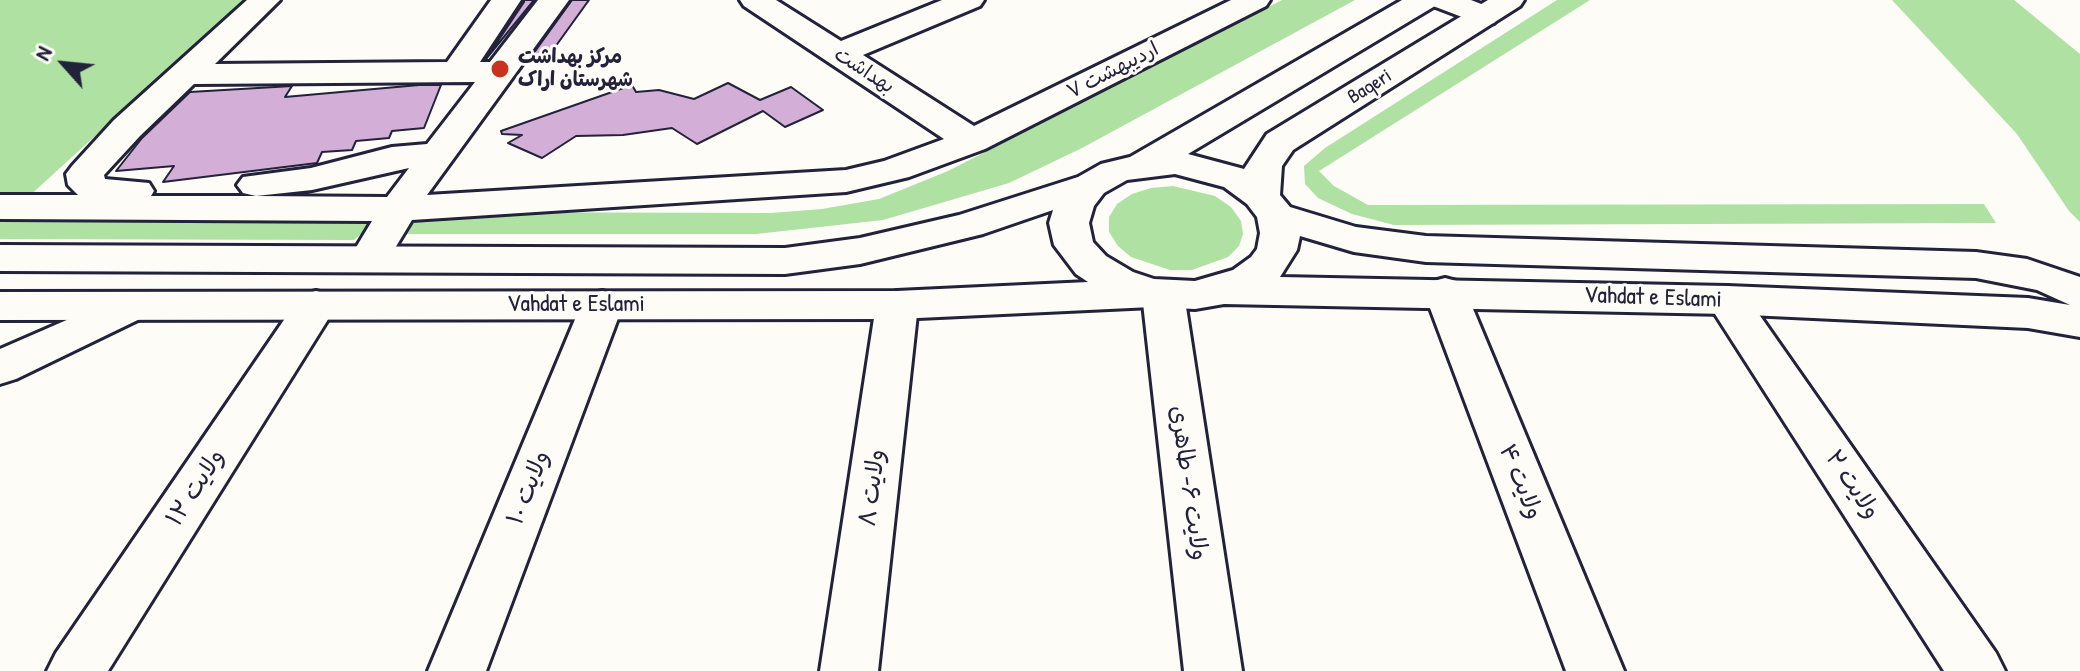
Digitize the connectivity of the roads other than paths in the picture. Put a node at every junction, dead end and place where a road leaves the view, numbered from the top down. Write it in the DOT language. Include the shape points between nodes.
graph roads {
  1 [pos="506,0"];
  2 [pos="554,0"];
  3 [pos="755,0"];
  4 [pos="969,0"];
  5 [pos="1255,0"];
  6 [pos="1424,0"];
  7 [pos="1444,0"];
  8 [pos="269,2"];
  9 [pos="1496,8"];
  10 [pos="838,54"];
  11 [pos="457,72"];
  12 [pos="502,72"];
  13 [pos="183,74"];
  14 [pos="972,141"];
  15 [pos="438,154"];
  16 [pos="1143,165"];
  17 [pos="1091,185"];
  18 [pos="1268,206"];
  19 [pos="0,207"];
  20 [pos="398,209"];
  21 [pos="0,258"];
  22 [pos="369,259"];
  23 [pos="1224,290"];
  24 [pos="1445,292"];
  25 [pos="1157,294"];
  26 [pos="2080,294"];
  27 [pos="1727,300"];
  28 [pos="316,305"];
  29 [pos="602,305"];
  30 [pos="897,305"];
  31 [pos="0,306"];
  32 [pos="131,306"];
  33 [pos="2080,322"];
  34 [pos="0,368"];
  35 [pos="76,671"];
  36 [pos="457,671"];
  37 [pos="849,671"];
  38 [pos="1213,671"];
  39 [pos="1595,671"];
  40 [pos="1976,671"];
  1 -- 11 [label="main road"];
  2 -- 12 [label="main road"];
  3 -- 10 [label="main road, بهداشت"];
  4 -- 10 [label="main road"];
  5 -- 14 [label="main road, اردیبهشت ۷"];
  6 -- 16 [label="main road, Baqeri"];
  7 -- 9 [label="main road"];
  8 -- 13 [label="main road"];
  9 -- 18 [label="main road, Baqeri" via="1280,142 1263,166"];
  10 -- 14 [label="main road, بهداشت"];
  11 -- 12 [label="main road"];
  11 -- 13 [label="main road"];
  12 -- 15 [label="main road"];
  13 -- 15 [label="main road" via="85,174 87,185 99,192 278,184 392,158"];
  14 -- 20 [label="main road, اردیبهشت ۷" via="846,181"];
  15 -- 20 [label="main road"];
  16 -- 17 [label="main road"];
  16 -- 18 [label="main road" via="1208,169 1237,179"];
  17 -- 22 [label="main road, Vahdat e Eslami" via="953,229 860,251 785,261"];
  17 -- 25 [label="main road" via="1075,203 1069,223 1074,245 1091,265 1118,282"];
  18 -- 23 [label="main road" via="1280,233 1277,250 1266,267"];
  18 -- 26 [label="main road, Vahdat e Eslami" via="1354,239 1426,249 1976,265 2027,273"];
  19 -- 20 [label="main road, اردیبهشت ۷"];
  20 -- 22 [label="main road"];
  21 -- 22 [label="main road, Vahdat e Eslami"];
  23 -- 24 [label="main road, Vahdat e Eslami"];
  23 -- 25 [label="main road"];
  24 -- 27 [label="main road, Vahdat e Eslami"];
  24 -- 39 [label="main road, ولایت ۴"];
  25 -- 30 [label="main road, Vahdat e Eslami"];
  25 -- 38 [label="main road, ولایت ۶- طاهری"];
  27 -- 33 [label="main road, Vahdat e Eslami" via="2028,313"];
  27 -- 40 [label="main road, ولایت ۲"];
  28 -- 29 [label="main road, Vahdat e Eslami"];
  28 -- 32 [label="main road, Vahdat e Eslami"];
  28 -- 35 [label="main road, ولایت ۱۲"];
  29 -- 30 [label="main road, Vahdat e Eslami"];
  29 -- 36 [label="main road, ولایت ۱۰"];
  30 -- 37 [label="main road, ولایت ۸"];
  31 -- 32 [label="main road, Vahdat e Eslami"];
  32 -- 34 [label="main road"];
}
